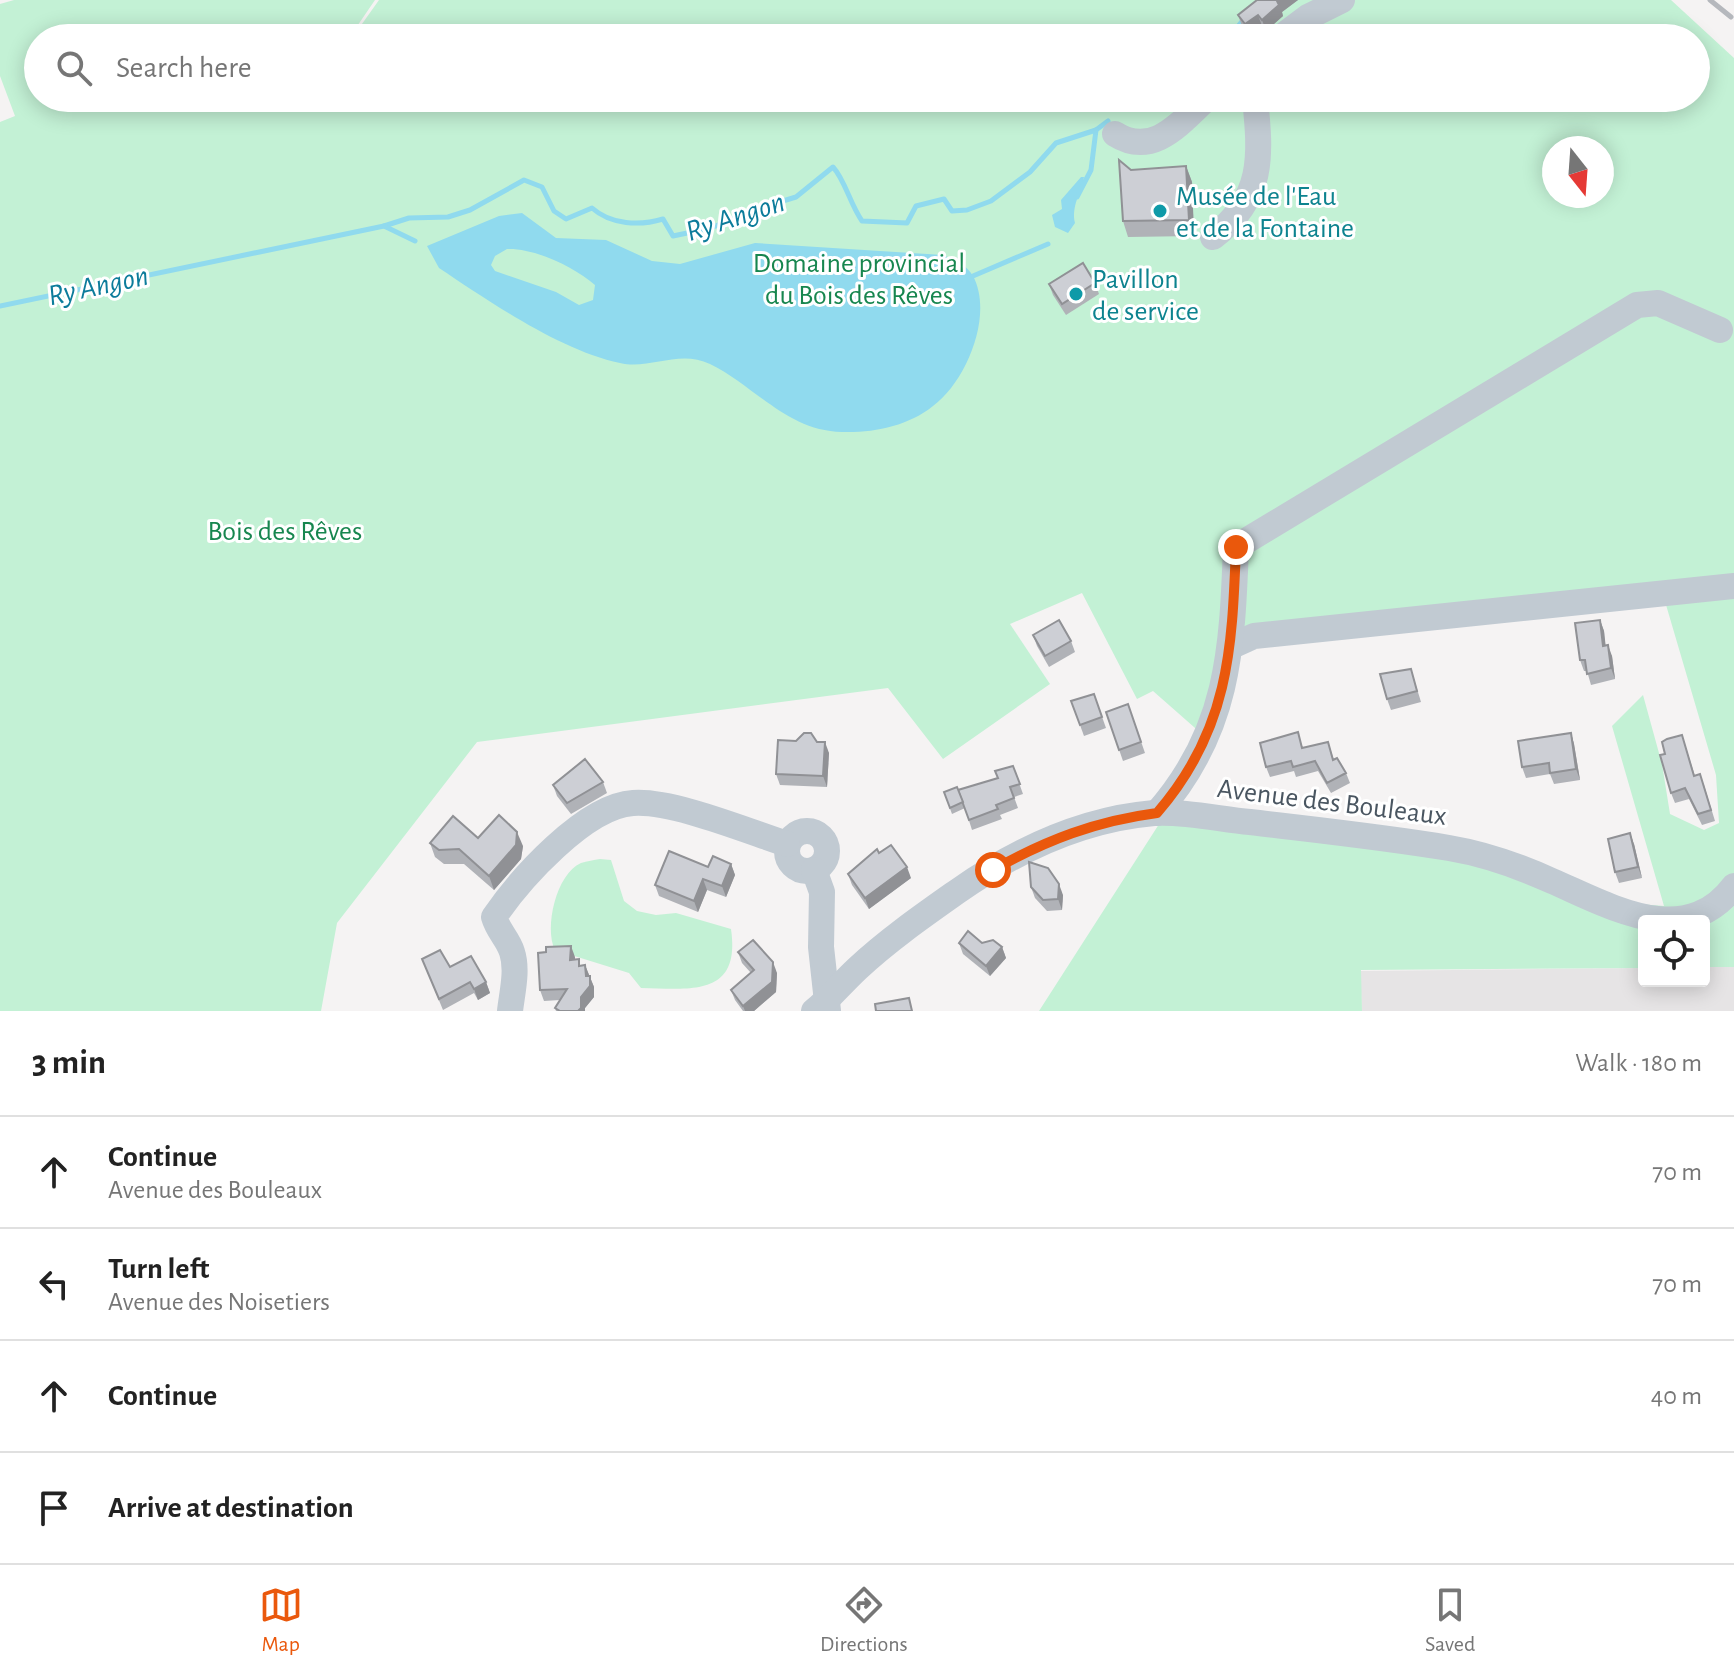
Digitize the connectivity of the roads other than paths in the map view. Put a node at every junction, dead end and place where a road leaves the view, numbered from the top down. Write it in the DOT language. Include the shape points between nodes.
graph roads {
  1 [pos="1342,0"];
  2 [pos="1299,24"];
  3 [pos="1190,112"];
  4 [pos="1256,112"];
  5 [pos="1115,134"];
  6 [pos="1213,237"];
  7 [pos="1720,330"];
  8 [pos="1734,586"];
  9 [pos="1232,646"];
  10 [pos="1157,813"];
  11 [pos="787,844"];
  12 [pos="814,870"];
  13 [pos="1734,886"];
  14 [pos="823,1008"];
  15 [pos="510,1011"];
  1 -- 2 [label="street"];
  3 -- 5 [label="street" via="1152,143 1138,145"];
  4 -- 6 [label="street" via="1258,151 1252,194 1234,221"];
  7 -- 9 [label="street" via="1658,303 1637,305 1236,547"];
  8 -- 9 [label="street" via="1254,636"];
  9 -- 10 [label="street" via="1210,732"];
  10 -- 13 [label="street, Avenue des Bouleaux" via="1475,853 1649,919 1678,919 1704,911"];
  10 -- 14 [label="street, Avenue des Bouleaux" via="1098,823 1047,840 993,870 892,940"];
  11 -- 12 [label="street" via="792,866"];
  11 -- 12 [label="street" via="795,833 809,830 821,836 828,848 825,861"];
  11 -- 15 [label="street" via="661,806 632,803 589,818 494,917 512,951"];
  12 -- 14 [label="street" via="822,892"];
}
